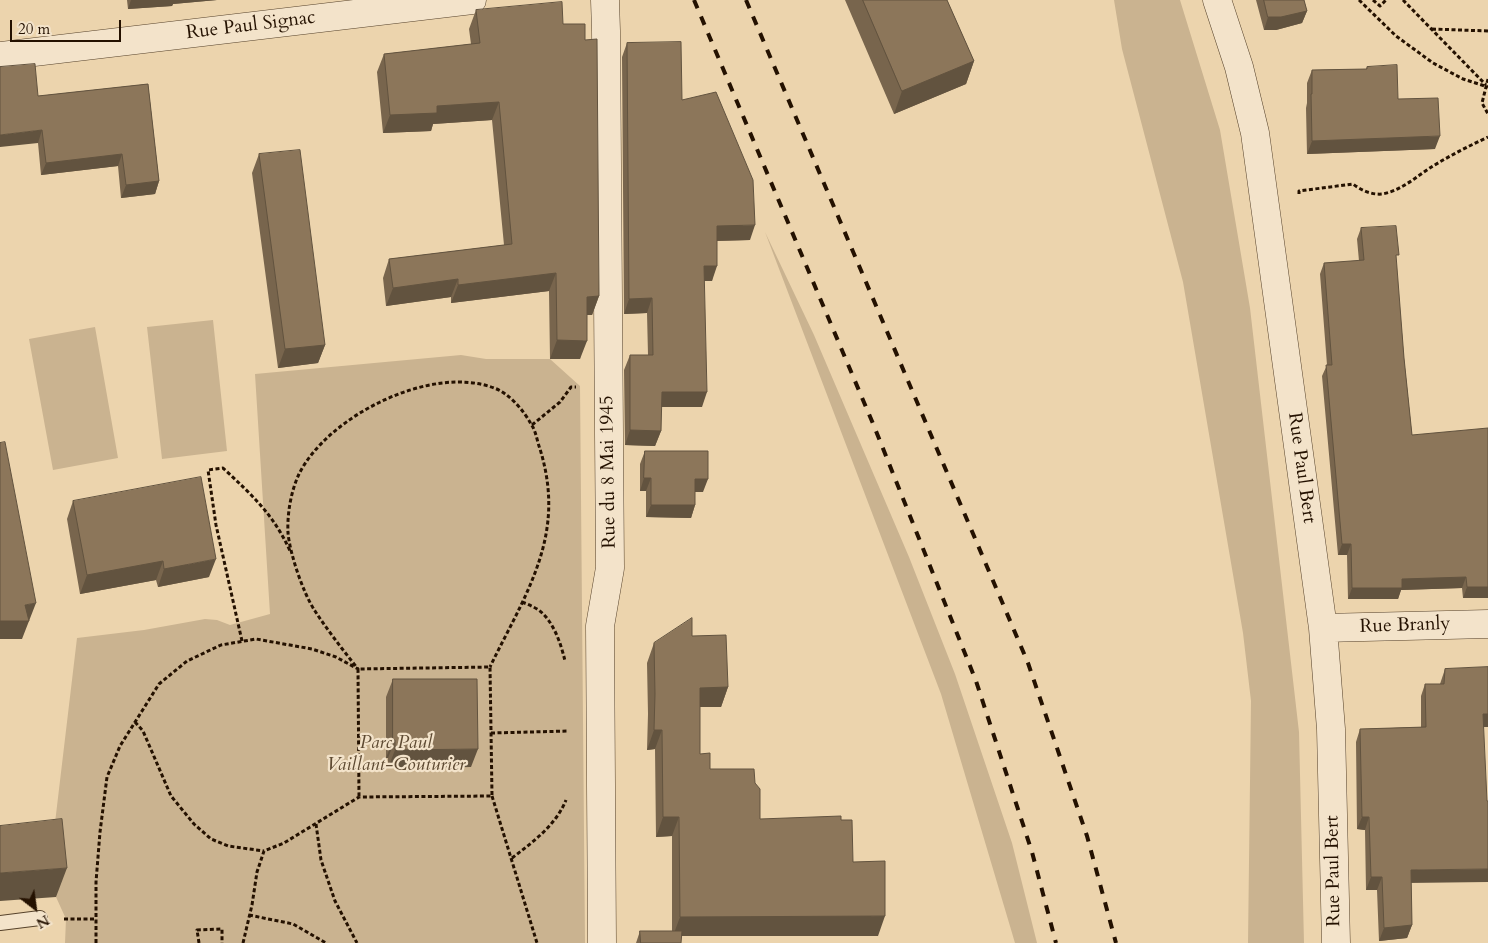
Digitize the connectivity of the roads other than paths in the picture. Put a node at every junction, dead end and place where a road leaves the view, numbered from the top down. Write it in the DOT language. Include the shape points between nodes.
graph roads {
  1 [pos="472,0"];
  2 [pos="605,0"];
  3 [pos="1218,0"];
  4 [pos="0,56"];
  5 [pos="1488,624"];
  6 [pos="1323,628"];
  7 [pos="40,918"];
  8 [pos="0,923"];
  9 [pos="602,943"];
  10 [pos="1336,943"];
  1 -- 4 [label="street, Rue Paul Signac"];
  2 -- 9 [label="street, Rue du 8 Mai 1945" via="610,568 600,626"];
  3 -- 6 [label="street, Rue Paul Bert" via="1255,133"];
  5 -- 6 [label="street, Rue Branly"];
  6 -- 10 [label="street, Rue Paul Bert" via="1331,729"];
  7 -- 8 [label="lane"];
}
